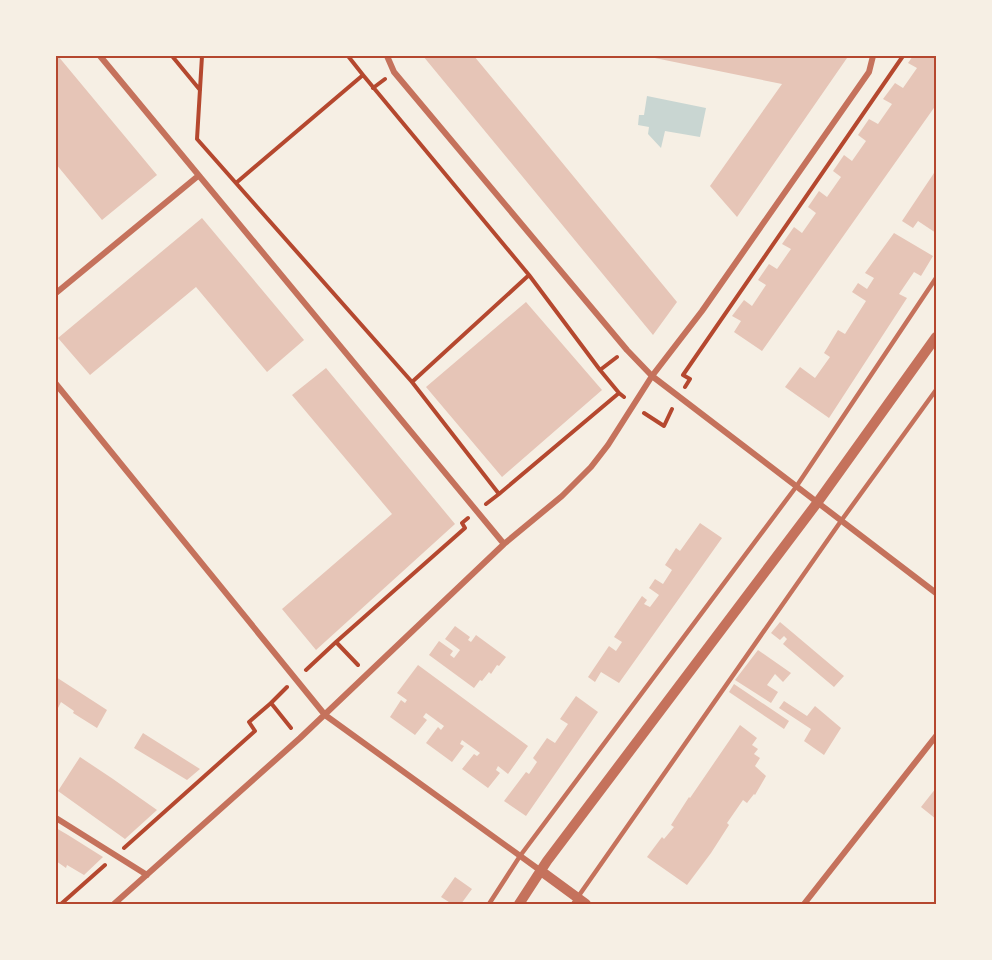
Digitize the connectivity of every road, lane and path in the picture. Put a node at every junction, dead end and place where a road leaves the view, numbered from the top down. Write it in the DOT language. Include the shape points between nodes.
graph roads {
  1 [pos="100,56"];
  2 [pos="172,56"];
  3 [pos="202,56"];
  4 [pos="387,56"];
  5 [pos="873,56"];
  6 [pos="903,56"];
  7 [pos="350,57"];
  8 [pos="363,75"];
  9 [pos="200,90"];
  10 [pos="198,176"];
  11 [pos="236,183"];
  12 [pos="529,275"];
  13 [pos="936,278"];
  14 [pos="56,293"];
  15 [pos="936,337"];
  16 [pos="627,350"];
  17 [pos="600,370"];
  18 [pos="652,376"];
  19 [pos="412,382"];
  20 [pos="56,384"];
  21 [pos="936,390"];
  22 [pos="619,393"];
  23 [pos="678,397"];
  24 [pos="633,406"];
  25 [pos="796,487"];
  26 [pos="499,494"];
  27 [pos="817,503"];
  28 [pos="477,511"];
  29 [pos="841,521"];
  30 [pos="504,544"];
  31 [pos="936,593"];
  32 [pos="367,675"];
  33 [pos="270,703"];
  34 [pos="325,715"];
  35 [pos="936,736"];
  36 [pos="56,818"];
  37 [pos="116,855"];
  38 [pos="520,856"];
  39 [pos="541,871"];
  40 [pos="147,875"];
  41 [pos="579,902"];
  42 [pos="61,904"];
  43 [pos="114,904"];
  44 [pos="489,904"];
  45 [pos="519,904"];
  46 [pos="804,904"];
  1 -- 10 [label="street"];
  2 -- 9 [label="path"];
  3 -- 9 [label="path"];
  4 -- 16 [label="street" via="394,72"];
  5 -- 18 [label="street" via="869,72"];
  6 -- 23 [label="path" via="683,375 690,379"];
  7 -- 8 [label="path"];
  8 -- 11 [label="path"];
  8 -- 12 [label="path"];
  9 -- 11 [label="path" via="196,139"];
  10 -- 14 [label="street"];
  10 -- 28 [label="street"];
  11 -- 19 [label="path"];
  12 -- 17 [label="path"];
  12 -- 19 [label="path"];
  13 -- 25 [label="lane"];
  15 -- 27 [label="street"];
  16 -- 17 [label="path"];
  16 -- 18 [label="street"];
  17 -- 22 [label="path"];
  18 -- 23 [label="street"];
  18 -- 24 [label="street"];
  19 -- 26 [label="path"];
  20 -- 34 [label="street"];
  21 -- 29 [label="lane"];
  22 -- 24 [label="path"];
  22 -- 26 [label="path"];
  23 -- 24 [label="path" via="664,426"];
  23 -- 25 [label="street"];
  24 -- 30 [label="street" via="591,467"];
  25 -- 27 [label="street"];
  25 -- 38 [label="lane"];
  26 -- 28 [label="path"];
  27 -- 29 [label="street"];
  27 -- 39 [label="street"];
  28 -- 30 [label="street"];
  28 -- 32 [label="path" via="462,523 465,528 336,642"];
  29 -- 31 [label="street"];
  29 -- 41 [label="lane"];
  30 -- 32 [label="street"];
  32 -- 34 [label="street"];
  33 -- 37 [label="path" via="249,722 255,730"];
  34 -- 38 [label="street"];
  34 -- 40 [label="street"];
  35 -- 46 [label="street"];
  36 -- 37 [label="street"];
  37 -- 40 [label="street"];
  37 -- 42 [label="path"];
  38 -- 39 [label="street"];
  38 -- 44 [label="lane"];
  39 -- 41 [label="street"];
  39 -- 45 [label="street"];
  40 -- 43 [label="street"];
}
